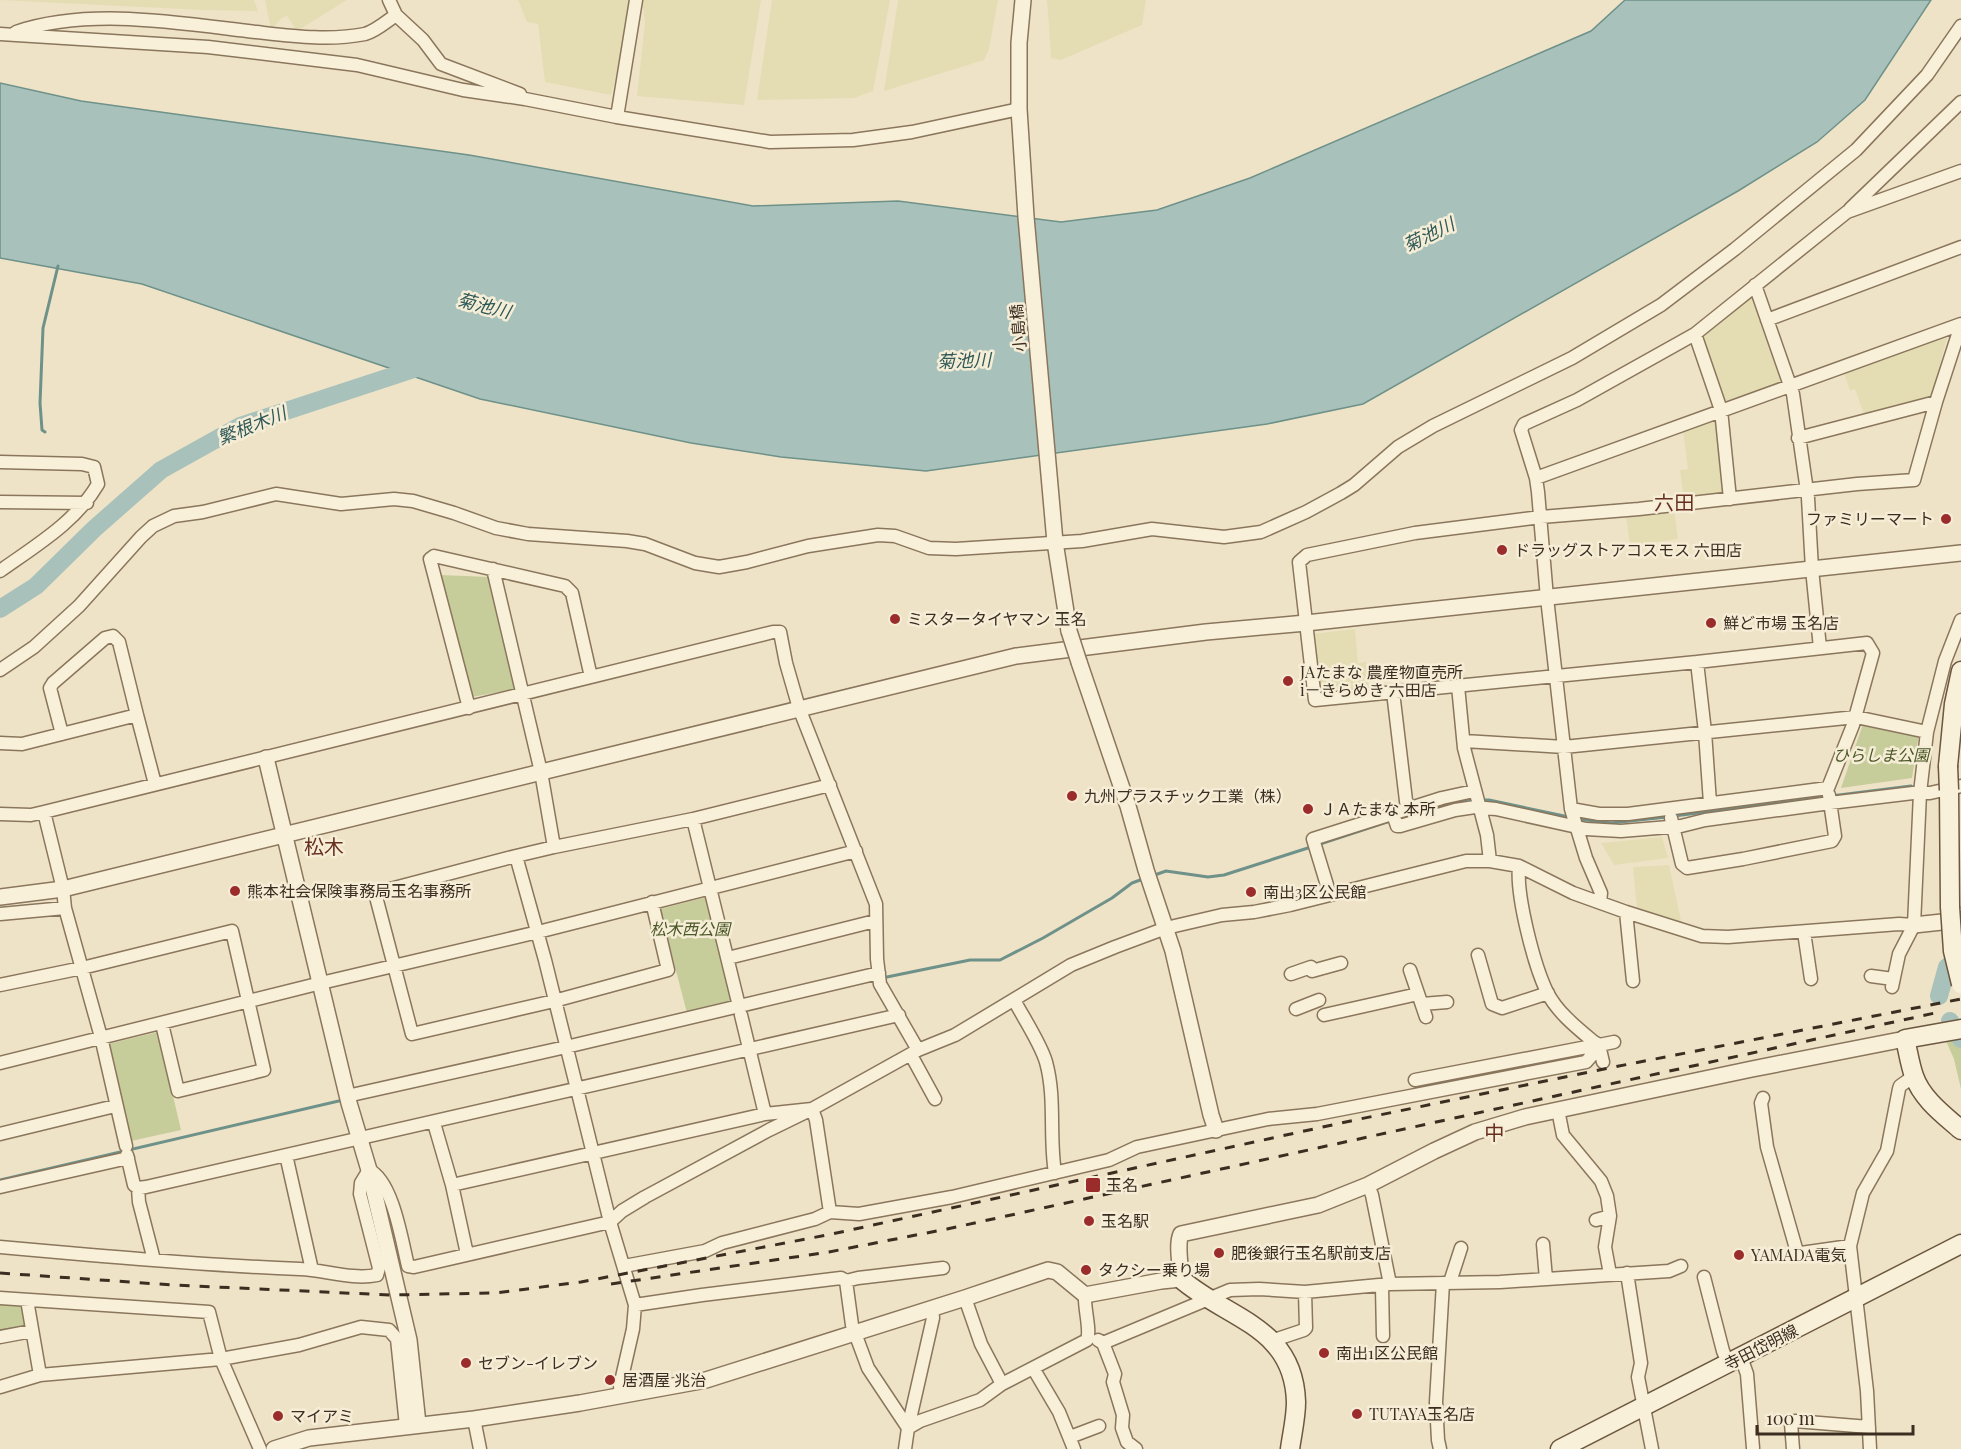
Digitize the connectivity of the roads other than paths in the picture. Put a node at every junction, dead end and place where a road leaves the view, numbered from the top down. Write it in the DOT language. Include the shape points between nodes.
graph roads {
  1 [pos="389,0"];
  2 [pos="636,0"];
  3 [pos="1023,0"];
  4 [pos="396,15"];
  5 [pos="1961,26"];
  6 [pos="4,34"];
  7 [pos="525,99"];
  8 [pos="1961,102"];
  9 [pos="1020,115"];
  10 [pos="617,117"];
  11 [pos="1961,171"];
  12 [pos="1847,212"];
  13 [pos="1961,247"];
  14 [pos="1755,285"];
  15 [pos="1767,320"];
  16 [pos="1961,324"];
  17 [pos="1695,334"];
  18 [pos="1789,387"];
  19 [pos="1936,402"];
  20 [pos="1721,411"];
  21 [pos="1798,438"];
  22 [pos="0,462"];
  23 [pos="1536,478"];
  24 [pos="1807,491"];
  25 [pos="1730,499"];
  26 [pos="0,502"];
  27 [pos="87,503"];
  28 [pos="1541,517"];
  29 [pos="1054,537"];
  30 [pos="1961,553"];
  31 [pos="494,569"];
  32 [pos="1812,569"];
  33 [pos="0,571"];
  34 [pos="1547,598"];
  35 [pos="1961,620"];
  36 [pos="1306,623"];
  37 [pos="1820,648"];
  38 [pos="1697,662"];
  39 [pos="0,670"];
  40 [pos="1961,671"];
  41 [pos="591,676"];
  42 [pos="1556,676"];
  43 [pos="1458,686"];
  44 [pos="1393,692"];
  45 [pos="523,694"];
  46 [pos="469,708"];
  47 [pos="799,708"];
  48 [pos="137,716"];
  49 [pos="1856,717"];
  50 [pos="1705,732"];
  51 [pos="1927,732"];
  52 [pos="62,734"];
  53 [pos="1464,741"];
  54 [pos="0,743"];
  55 [pos="1564,747"];
  56 [pos="266,758"];
  57 [pos="541,772"];
  58 [pos="154,784"];
  59 [pos="830,785"];
  60 [pos="1955,788"];
  61 [pos="1920,793"];
  62 [pos="1829,796"];
  63 [pos="1478,800"];
  64 [pos="1710,803"];
  65 [pos="1407,809"];
  66 [pos="44,812"];
  67 [pos="0,814"];
  68 [pos="1671,817"];
  69 [pos="1955,817"];
  70 [pos="1573,818"];
  71 [pos="693,819"];
  72 [pos="1395,819"];
  73 [pos="285,835"];
  74 [pos="554,847"];
  75 [pos="856,851"];
  76 [pos="516,856"];
  77 [pos="1490,861"];
  78 [pos="1519,866"];
  79 [pos="710,888"];
  80 [pos="63,889"];
  81 [pos="1330,895"];
  82 [pos="0,897"];
  83 [pos="652,902"];
  84 [pos="1600,902"];
  85 [pos="65,908"];
  86 [pos="1626,912"];
  87 [pos="0,914"];
  88 [pos="1956,914"];
  89 [pos="875,921"];
  90 [pos="1914,925"];
  91 [pos="1166,928"];
  92 [pos="538,932"];
  93 [pos="1804,932"];
  94 [pos="1478,955"];
  95 [pos="728,958"];
  96 [pos="1341,963"];
  97 [pos="396,966"];
  98 [pos="82,968"];
  99 [pos="1410,970"];
  100 [pos="1291,974"];
  101 [pos="1871,976"];
  102 [pos="879,977"];
  103 [pos="1811,979"];
  104 [pos="1633,981"];
  105 [pos="321,983"];
  106 [pos="1961,984"];
  107 [pos="0,985"];
  108 [pos="1548,993"];
  109 [pos="1420,999"];
  110 [pos="554,1000"];
  111 [pos="1014,1000"];
  112 [pos="1319,1000"];
  113 [pos="248,1001"];
  114 [pos="1446,1002"];
  115 [pos="1296,1009"];
  116 [pos="740,1010"];
  117 [pos="1324,1014"];
  118 [pos="899,1015"];
  119 [pos="1426,1017"];
  120 [pos="162,1024"];
  121 [pos="1960,1029"];
  122 [pos="101,1037"];
  123 [pos="1905,1039"];
  124 [pos="1614,1042"];
  125 [pos="1595,1044"];
  126 [pos="750,1050"];
  127 [pos="568,1051"];
  128 [pos="915,1053"];
  129 [pos="1603,1062"];
  130 [pos="0,1063"];
  131 [pos="1914,1076"];
  132 [pos="1415,1080"];
  133 [pos="577,1090"];
  134 [pos="348,1098"];
  135 [pos="1763,1098"];
  136 [pos="935,1099"];
  137 [pos="116,1106"];
  138 [pos="812,1109"];
  139 [pos="1558,1110"];
  140 [pos="765,1114"];
  141 [pos="434,1123"];
  142 [pos="1216,1130"];
  143 [pos="1961,1130"];
  144 [pos="0,1134"];
  145 [pos="360,1138"];
  146 [pos="127,1153"];
  147 [pos="591,1154"];
  148 [pos="286,1155"];
  149 [pos="369,1170"];
  150 [pos="1055,1173"];
  151 [pos="452,1185"];
  152 [pos="1368,1185"];
  153 [pos="0,1187"];
  154 [pos="138,1188"];
  155 [pos="830,1212"];
  156 [pos="1610,1216"];
  157 [pos="1596,1220"];
  158 [pos="609,1222"];
  159 [pos="1543,1244"];
  160 [pos="1961,1244"];
  161 [pos="1850,1246"];
  162 [pos="0,1247"];
  163 [pos="1461,1248"];
  164 [pos="467,1254"];
  165 [pos="154,1260"];
  166 [pos="624,1266"];
  167 [pos="1681,1266"];
  168 [pos="943,1268"];
  169 [pos="312,1270"];
  170 [pos="1627,1273"];
  171 [pos="1610,1274"];
  172 [pos="1704,1276"];
  173 [pos="1180,1279"];
  174 [pos="1546,1279"];
  175 [pos="846,1281"];
  176 [pos="1447,1283"];
  177 [pos="1386,1286"];
  178 [pos="1305,1292"];
  179 [pos="1085,1295"];
  180 [pos="1856,1297"];
  181 [pos="0,1298"];
  182 [pos="965,1298"];
  183 [pos="1209,1299"];
  184 [pos="27,1300"];
  185 [pos="635,1305"];
  186 [pos="932,1308"];
  187 [pos="32,1331"];
  188 [pos="854,1334"];
  189 [pos="1089,1336"];
  190 [pos="1383,1336"];
  191 [pos="0,1337"];
  192 [pos="1271,1341"];
  193 [pos="1103,1343"];
  194 [pos="221,1359"];
  195 [pos="1735,1360"];
  196 [pos="1033,1368"];
  197 [pos="1115,1374"];
  198 [pos="40,1375"];
  199 [pos="1002,1384"];
  200 [pos="0,1387"];
  201 [pos="1125,1389"];
  202 [pos="621,1395"];
  203 [pos="1644,1407"];
  204 [pos="474,1419"];
  205 [pos="412,1425"];
  206 [pos="1099,1426"];
  207 [pos="1869,1427"];
  208 [pos="908,1428"];
  209 [pos="1072,1443"];
  210 [pos="1753,1448"];
  211 [pos="260,1449"];
  212 [pos="274,1449"];
  213 [pos="480,1449"];
  214 [pos="905,1449"];
  215 [pos="1136,1449"];
  216 [pos="1290,1449"];
  217 [pos="1440,1449"];
  218 [pos="1560,1449"];
  219 [pos="1652,1449"];
  220 [pos="1793,1449"];
  221 [pos="1870,1449"];
  1 -- 4 [label="street"];
  2 -- 10 [label="street"];
  3 -- 9 [label="street, 小島橋" via="1018,43"];
  4 -- 6 [label="street" via="368,33 337,36 299,37 90,18"];
  4 -- 7 [label="street" via="441,64 517,92"];
  5 -- 29 [label="street" via="1927,75 1856,150 1692,282 1572,358 1416,436 1341,493 1261,532 1224,537 1152,529 1082,541"];
  6 -- 7 [label="street" via="208,47 345,63 463,90"];
  7 -- 10 [label="street"];
  8 -- 12 [label="street"];
  9 -- 10 [label="street" via="853,140 805,142 770,142"];
  9 -- 29 [label="street, 小島橋"];
  11 -- 12 [label="street"];
  12 -- 14 [label="street"];
  13 -- 15 [label="street"];
  14 -- 15 [label="street"];
  14 -- 17 [label="street"];
  15 -- 18 [label="street"];
  16 -- 18 [label="street"];
  16 -- 19 [label="street"];
  17 -- 20 [label="street"];
  17 -- 23 [label="street" via="1577,400 1524,424 1521,430"];
  18 -- 20 [label="street"];
  18 -- 21 [label="street"];
  19 -- 21 [label="street"];
  19 -- 24 [label="street" via="1914,480"];
  20 -- 23 [label="street"];
  20 -- 25 [label="street"];
  21 -- 24 [label="street"];
  22 -- 27 [label="street" via="60,462 94,467 98,484"];
  23 -- 28 [label="street"];
  24 -- 25 [label="street"];
  24 -- 32 [label="street"];
  25 -- 28 [label="street"];
  26 -- 27 [label="street"];
  27 -- 33 [label="street" via="50,536"];
  28 -- 34 [label="street"];
  28 -- 36 [label="street" via="1415,533 1307,555 1299,561"];
  29 -- 39 [label="street" via="956,549 929,548 895,536 879,535 808,546 719,567 694,563 645,544 496,528 413,501 341,504 276,494 174,516 153,526 79,606"];
  29 -- 91 [label="street, 小島橋, bridge" via="1069,631"];
  30 -- 32 [label="street"];
  31 -- 41 [label="street" via="565,586 572,593"];
  31 -- 45 [label="street"];
  31 -- 46 [label="street" via="434,556 430,559"];
  32 -- 34 [label="street"];
  32 -- 37 [label="street"];
  34 -- 36 [label="street"];
  34 -- 42 [label="street"];
  35 -- 51 [label="street" via="1945,661"];
  36 -- 44 [label="street" via="1315,700"];
  36 -- 47 [label="street" via="1016,656"];
  37 -- 38 [label="street"];
  37 -- 49 [label="street" via="1867,643 1873,653"];
  38 -- 42 [label="street"];
  38 -- 50 [label="street"];
  40 -- 60 [label="main road, bridge" via="1948,766"];
  41 -- 45 [label="street"];
  41 -- 47 [label="street" via="780,632"];
  42 -- 43 [label="street"];
  42 -- 55 [label="street"];
  43 -- 44 [label="street"];
  43 -- 53 [label="street"];
  44 -- 65 [label="street"];
  45 -- 46 [label="street"];
  45 -- 57 [label="street"];
  46 -- 56 [label="street"];
  47 -- 57 [label="street"];
  47 -- 59 [label="street"];
  48 -- 52 [label="street"];
  48 -- 52 [label="street" via="119,642 113,636 105,638 50,688"];
  48 -- 58 [label="street"];
  49 -- 50 [label="street"];
  49 -- 51 [label="street"];
  49 -- 62 [label="street"];
  50 -- 55 [label="street"];
  50 -- 64 [label="street"];
  51 -- 61 [label="street"];
  52 -- 54 [label="street" via="22,744"];
  53 -- 55 [label="street"];
  53 -- 63 [label="street"];
  55 -- 70 [label="street"];
  56 -- 58 [label="street"];
  56 -- 73 [label="street"];
  57 -- 73 [label="street"];
  57 -- 74 [label="street"];
  58 -- 66 [label="street"];
  59 -- 71 [label="street"];
  59 -- 75 [label="street"];
  60 -- 61 [label="street"];
  60 -- 69 [label="main road"];
  61 -- 62 [label="street"];
  61 -- 90 [label="street"];
  62 -- 64 [label="street"];
  62 -- 68 [label="street"];
  62 -- 68 [label="street" via="1835,836 1832,841 1687,868 1682,864"];
  63 -- 65 [label="street"];
  63 -- 70 [label="street" via="1496,809"];
  63 -- 72 [label="street" via="1400,826"];
  63 -- 77 [label="street"];
  64 -- 68 [label="street"];
  65 -- 72 [label="street"];
  66 -- 67 [label="street"];
  66 -- 80 [label="street"];
  68 -- 70 [label="street" via="1599,814"];
  68 -- 70 [label="street" via="1621,831 1586,829"];
  69 -- 88 [label="main road"];
  70 -- 84 [label="street" via="1601,893"];
  71 -- 74 [label="street"];
  71 -- 79 [label="street"];
  72 -- 81 [label="street" via="1313,839"];
  73 -- 80 [label="street"];
  73 -- 105 [label="street"];
  74 -- 76 [label="street"];
  75 -- 79 [label="street"];
  75 -- 89 [label="street" via="876,904"];
  76 -- 92 [label="street"];
  76 -- 97 [label="street" via="375,893"];
  77 -- 78 [label="street"];
  77 -- 81 [label="street" via="1466,861"];
  78 -- 84 [label="street"];
  78 -- 108 [label="street" via="1530,939"];
  79 -- 83 [label="street"];
  79 -- 95 [label="street"];
  80 -- 82 [label="street"];
  80 -- 85 [label="street"];
  81 -- 91 [label="street"];
  83 -- 92 [label="street"];
  83 -- 110 [label="street" via="668,970"];
  84 -- 86 [label="street"];
  85 -- 87 [label="street"];
  85 -- 98 [label="street"];
  86 -- 93 [label="street" via="1702,936"];
  86 -- 104 [label="street"];
  88 -- 90 [label="street"];
  88 -- 106 [label="main road, bridge" via="1953,951"];
  89 -- 95 [label="street"];
  89 -- 102 [label="street"];
  90 -- 93 [label="street"];
  90 -- 101 [label="street" via="1899,954 1893,983"];
  91 -- 111 [label="street" via="1071,965"];
  91 -- 142 [label="street, 小島橋"];
  92 -- 97 [label="street"];
  92 -- 110 [label="street"];
  93 -- 103 [label="street"];
  94 -- 108 [label="street" via="1492,1004 1502,1008"];
  95 -- 116 [label="street"];
  96 -- 100 [label="street"];
  97 -- 105 [label="street"];
  97 -- 110 [label="street" via="412,1034"];
  98 -- 107 [label="street"];
  98 -- 113 [label="street" via="232,931"];
  98 -- 122 [label="street"];
  99 -- 109 [label="street"];
  102 -- 116 [label="street"];
  102 -- 118 [label="street"];
  105 -- 113 [label="street"];
  105 -- 134 [label="street"];
  108 -- 125 [label="street" via="1562,1014"];
  109 -- 114 [label="street"];
  109 -- 117 [label="street"];
  109 -- 119 [label="street"];
  110 -- 127 [label="street"];
  111 -- 128 [label="street" via="955,1035"];
  111 -- 150 [label="street" via="1046,1060"];
  112 -- 115 [label="street"];
  113 -- 120 [label="street"];
  113 -- 120 [label="street" via="264,1070 178,1091"];
  116 -- 126 [label="street"];
  116 -- 127 [label="street"];
  118 -- 126 [label="street"];
  118 -- 128 [label="street"];
  120 -- 122 [label="street"];
  121 -- 123 [label="main road"];
  122 -- 130 [label="street"];
  122 -- 137 [label="street"];
  123 -- 131 [label="main road"];
  123 -- 139 [label="street"];
  124 -- 125 [label="street"];
  125 -- 129 [label="street"];
  125 -- 132 [label="street"];
  125 -- 142 [label="street" via="1586,1062"];
  126 -- 133 [label="street"];
  126 -- 140 [label="street"];
  127 -- 133 [label="street"];
  127 -- 134 [label="street"];
  128 -- 136 [label="street"];
  128 -- 138 [label="street"];
  131 -- 143 [label="main road" via="1933,1104"];
  131 -- 161 [label="street" via="1900,1086 1887,1151 1863,1193"];
  133 -- 141 [label="street"];
  133 -- 147 [label="street"];
  134 -- 145 [label="street"];
  135 -- 161 [label="street" via="1767,1147 1797,1252"];
  137 -- 144 [label="street"];
  137 -- 146 [label="street"];
  138 -- 140 [label="street"];
  138 -- 155 [label="street"];
  138 -- 158 [label="street" via="645,1197"];
  139 -- 152 [label="street" via="1475,1132"];
  139 -- 156 [label="street" via="1563,1136 1601,1181"];
  140 -- 147 [label="street"];
  141 -- 145 [label="street"];
  141 -- 151 [label="street"];
  142 -- 150 [label="street" via="1137,1147 1109,1160"];
  145 -- 148 [label="street"];
  145 -- 149 [label="street"];
  146 -- 153 [label="street"];
  146 -- 154 [label="street"];
  147 -- 151 [label="street"];
  147 -- 158 [label="street"];
  148 -- 154 [label="street"];
  148 -- 169 [label="street"];
  149 -- 164 [label="street" via="388,1190 408,1266"];
  149 -- 169 [label="street" via="360,1194 379,1268 377,1275"];
  149 -- 205 [label="street" via="409,1340"];
  150 -- 155 [label="street" via="919,1204 859,1214"];
  151 -- 164 [label="street"];
  152 -- 173 [label="street" via="1318,1205 1181,1234"];
  152 -- 177 [label="street"];
  154 -- 165 [label="street"];
  155 -- 166 [label="street" via="705,1251"];
  156 -- 157 [label="street"];
  156 -- 171 [label="street" via="1605,1248"];
  158 -- 164 [label="street"];
  158 -- 166 [label="street"];
  159 -- 174 [label="street"];
  160 -- 180 [label="main road, 寺田岱明線"];
  161 -- 180 [label="street"];
  162 -- 165 [label="street"];
  163 -- 176 [label="street"];
  165 -- 169 [label="street"];
  166 -- 185 [label="street"];
  167 -- 170 [label="street"];
  168 -- 175 [label="street"];
  170 -- 171 [label="street"];
  170 -- 203 [label="street" via="1639,1343 1638,1377"];
  171 -- 174 [label="street"];
  172 -- 195 [label="street" via="1723,1351"];
  173 -- 179 [label="street"];
  173 -- 183 [label="main road"];
  174 -- 176 [label="street"];
  175 -- 185 [label="street" via="823,1280"];
  175 -- 188 [label="street"];
  176 -- 177 [label="street"];
  176 -- 217 [label="street" via="1436,1402"];
  177 -- 178 [label="street"];
  177 -- 190 [label="street"];
  178 -- 183 [label="street" via="1230,1290"];
  178 -- 192 [label="street" via="1306,1328"];
  179 -- 182 [label="street" via="1057,1272 1048,1270"];
  179 -- 189 [label="street"];
  180 -- 195 [label="main road, 寺田岱明線"];
  180 -- 207 [label="street"];
  181 -- 184 [label="street"];
  182 -- 186 [label="street"];
  182 -- 199 [label="street" via="981,1344"];
  183 -- 192 [label="main road" via="1257,1327"];
  183 -- 193 [label="street"];
  184 -- 187 [label="street"];
  184 -- 194 [label="street" via="209,1312"];
  185 -- 202 [label="street"];
  186 -- 188 [label="street"];
  186 -- 208 [label="street"];
  187 -- 191 [label="street"];
  187 -- 198 [label="street"];
  188 -- 202 [label="street" via="706,1380"];
  188 -- 208 [label="street" via="868,1368"];
  189 -- 193 [label="street"];
  189 -- 196 [label="street"];
  192 -- 216 [label="main road" via="1286,1360 1292,1378 1296,1402"];
  193 -- 197 [label="street"];
  194 -- 198 [label="street"];
  194 -- 205 [label="street" via="300,1345 361,1327 389,1330 397,1339"];
  194 -- 211 [label="street"];
  195 -- 203 [label="main road, 寺田岱明線"];
  195 -- 210 [label="street" via="1747,1374"];
  196 -- 199 [label="street"];
  196 -- 209 [label="street"];
  197 -- 201 [label="street"];
  197 -- 215 [label="street" via="1113,1382 1123,1415 1122,1428 1127,1442"];
  198 -- 200 [label="street"];
  199 -- 208 [label="street" via="980,1400"];
  202 -- 204 [label="street"];
  203 -- 218 [label="main road, 寺田岱明線"];
  203 -- 219 [label="street"];
  204 -- 205 [label="street"];
  204 -- 213 [label="street"];
  205 -- 212 [label="street" via="309,1438"];
  206 -- 209 [label="street"];
  207 -- 220 [label="street" via="1795,1421 1791,1423"];
  207 -- 221 [label="street"];
  208 -- 214 [label="street"];
}
